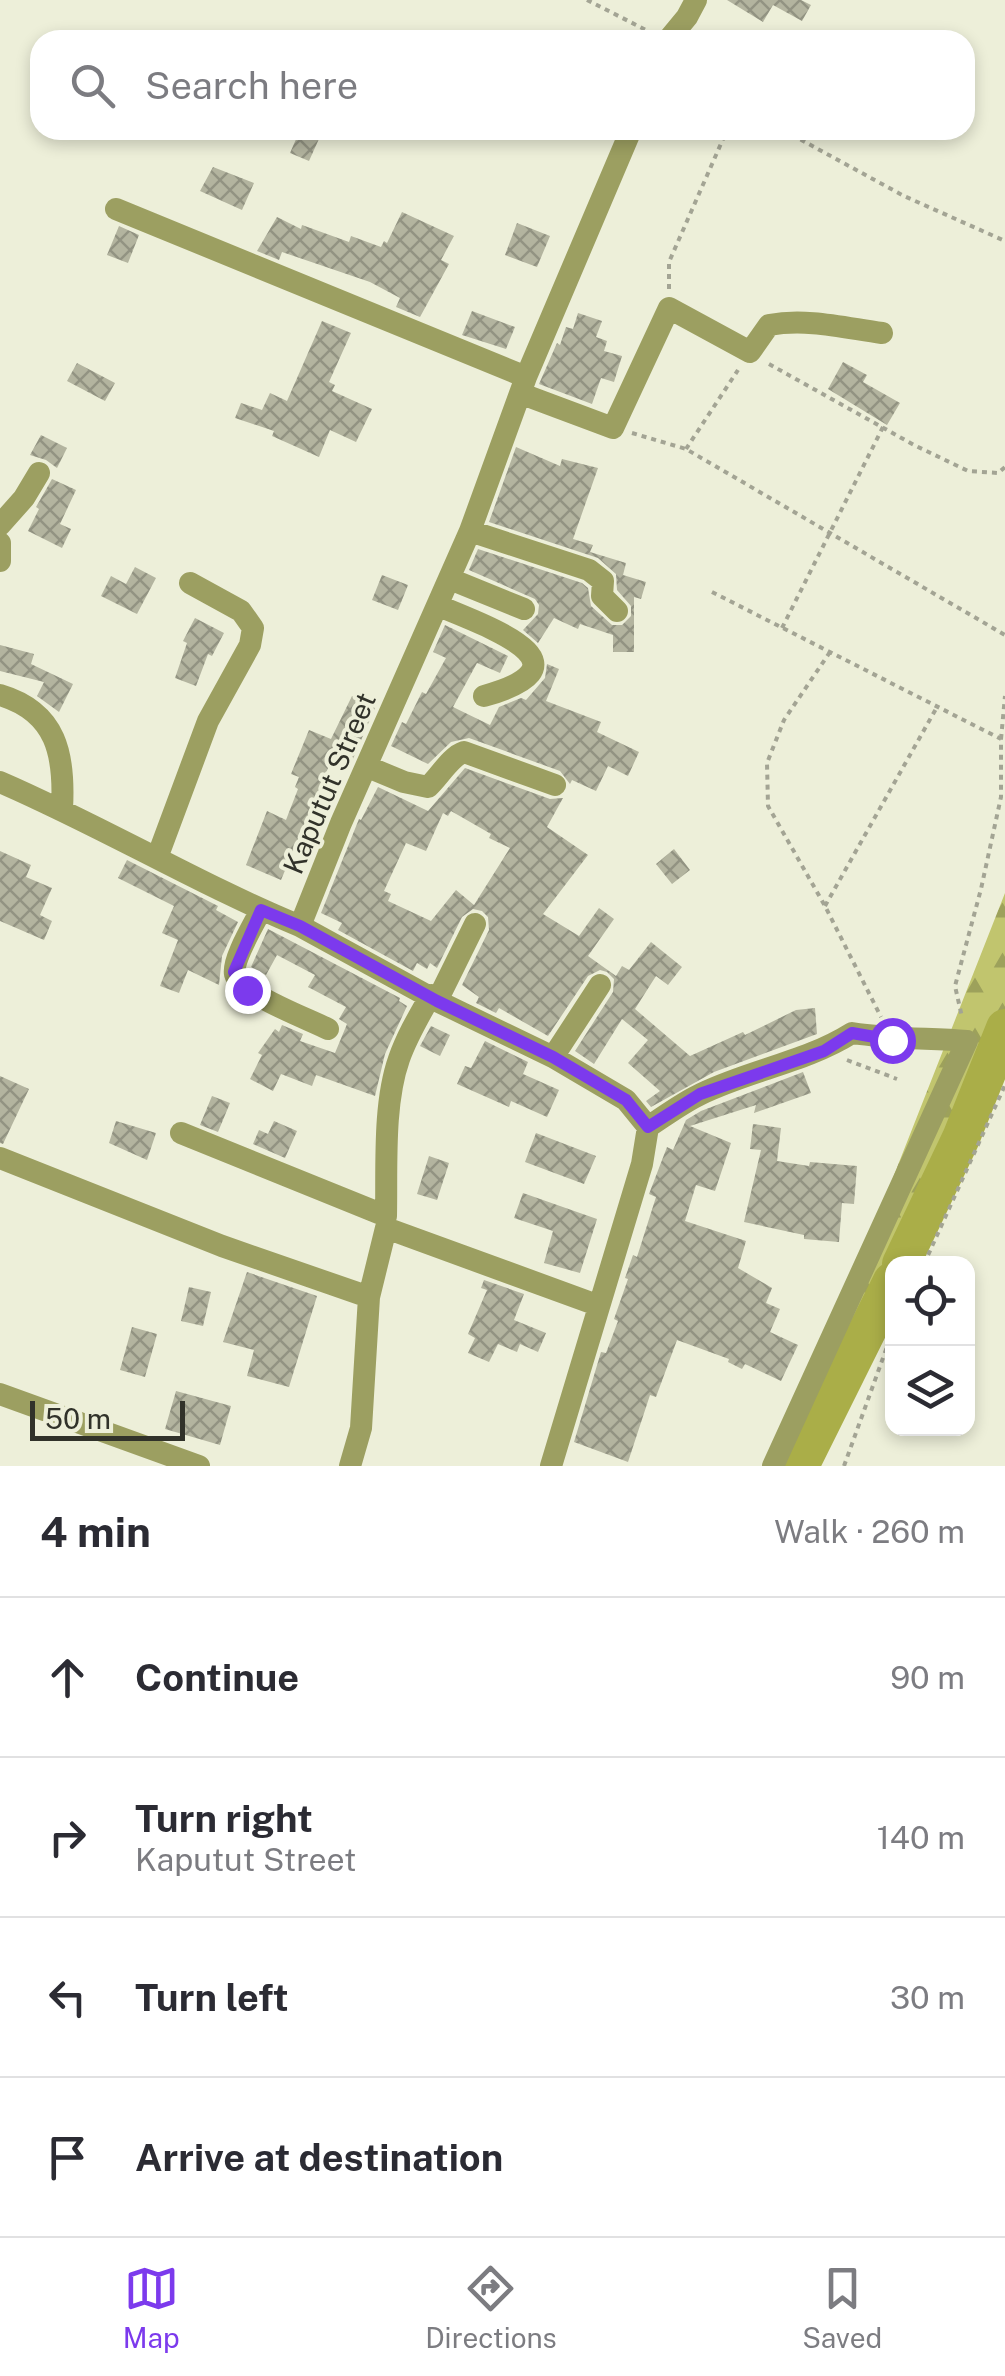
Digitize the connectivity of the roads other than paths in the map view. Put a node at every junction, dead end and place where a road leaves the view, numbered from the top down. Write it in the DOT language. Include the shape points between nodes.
graph roads {
  1 [pos="696,0"];
  2 [pos="668,30"];
  3 [pos="627,140"];
  4 [pos="116,210"];
  5 [pos="882,333"];
  6 [pos="524,385"];
  7 [pos="39,472"];
  8 [pos="0,525"];
  9 [pos="470,530"];
  10 [pos="0,542"];
  11 [pos="0,561"];
  12 [pos="450,579"];
  13 [pos="190,583"];
  14 [pos="438,606"];
  15 [pos="524,609"];
  16 [pos="617,611"];
  17 [pos="0,696"];
  18 [pos="484,696"];
  19 [pos="368,767"];
  20 [pos="0,782"];
  21 [pos="555,785"];
  22 [pos="62,809"];
  23 [pos="157,858"];
  24 [pos="261,910"];
  25 [pos="475,924"];
  26 [pos="300,926"];
  27 [pos="600,985"];
  28 [pos="434,998"];
  29 [pos="328,1028"];
  30 [pos="553,1057"];
  31 [pos="648,1127"];
  32 [pos="181,1132"];
  33 [pos="0,1158"];
  34 [pos="386,1222"];
  35 [pos="369,1297"];
  36 [pos="597,1305"];
  37 [pos="0,1394"];
  38 [pos="200,1466"];
  39 [pos="350,1466"];
  40 [pos="551,1466"];
  41 [pos="772,1466"];
  1 -- 2 [label="street" via="688,17"];
  3 -- 6 [label="street, Kaputut Street"];
  4 -- 6 [label="street"];
  5 -- 6 [label="street" via="785,322 770,325 750,352 669,308 613,428"];
  6 -- 9 [label="street, Kaputut Street"];
  7 -- 8 [label="street"];
  9 -- 12 [label="street, Kaputut Street"];
  9 -- 16 [label="street" via="588,570 603,581 602,596"];
  10 -- 11 [label="street"];
  12 -- 14 [label="street, Kaputut Street"];
  12 -- 15 [label="street"];
  13 -- 23 [label="street" via="242,611 253,628 208,721"];
  14 -- 18 [label="street" via="503,633 530,655 527,680"];
  14 -- 19 [label="street, Kaputut Street"];
  17 -- 22 [label="street" via="24,702 52,734 64,778"];
  19 -- 21 [label="street" via="428,787 464,752"];
  19 -- 26 [label="street, Kaputut Street"];
  20 -- 22 [label="street"];
  22 -- 23 [label="street"];
  23 -- 24 [label="street"];
  24 -- 26 [label="street"];
  24 -- 29 [label="street" via="237,960 236,979"];
  25 -- 28 [label="street"];
  26 -- 28 [label="street"];
  27 -- 30 [label="street"];
  28 -- 30 [label="street"];
  28 -- 34 [label="street" via="408,1033 397,1063"];
  30 -- 31 [label="street" via="626,1100"];
  31 -- 36 [label="street"];
  31 -- 41 [label="street" via="700,1094 824,1051 852,1033 967,1042"];
  32 -- 34 [label="street"];
  33 -- 35 [label="street"];
  34 -- 35 [label="street"];
  34 -- 36 [label="street"];
  35 -- 39 [label="street" via="361,1428"];
  36 -- 40 [label="street"];
  37 -- 38 [label="street"];
}
